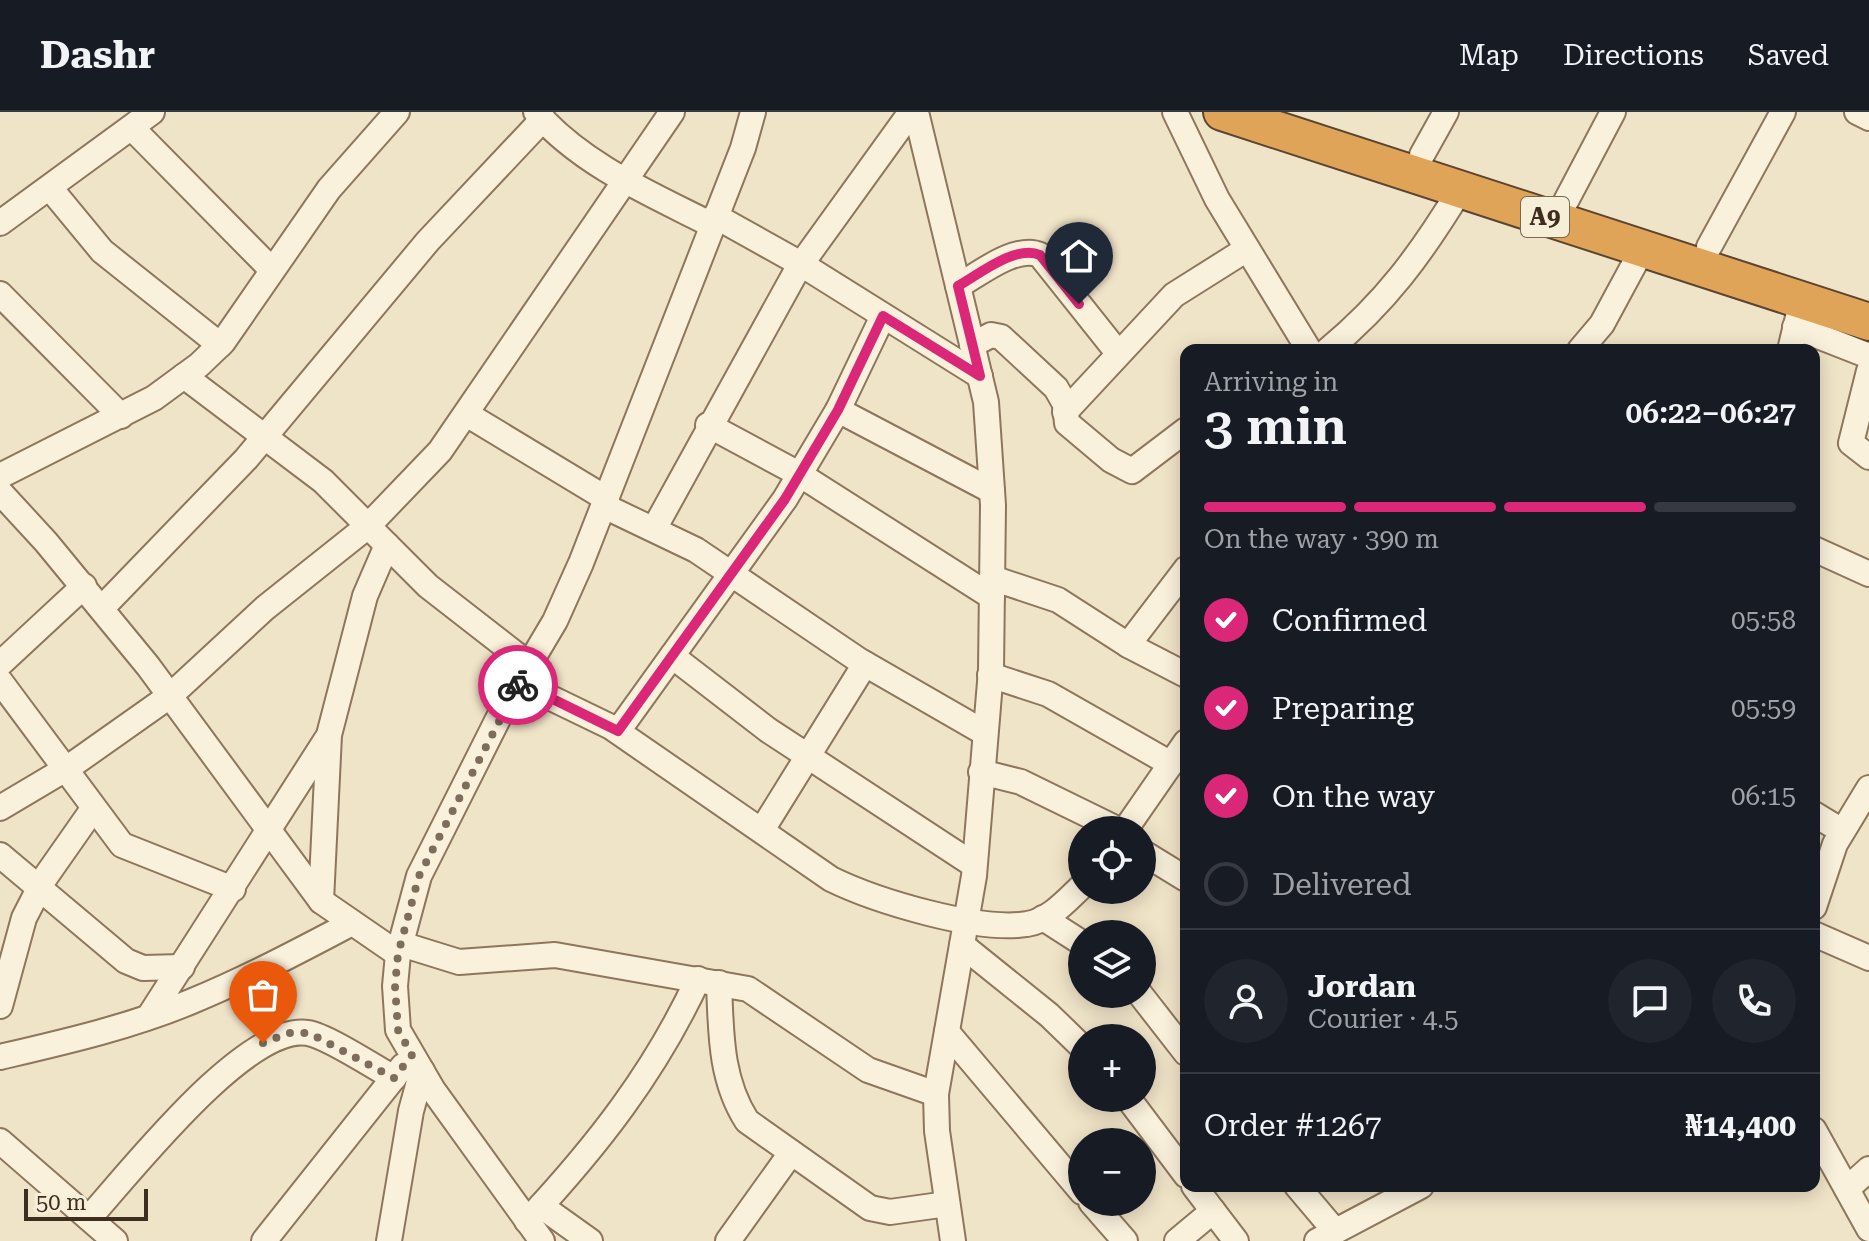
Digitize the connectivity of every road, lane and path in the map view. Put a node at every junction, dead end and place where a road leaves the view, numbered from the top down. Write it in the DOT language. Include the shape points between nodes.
graph roads {
  1 [pos="152,112"];
  2 [pos="397,112"];
  3 [pos="672,112"];
  4 [pos="753,112"];
  5 [pos="913,112"];
  6 [pos="1175,112"];
  7 [pos="1222,112"];
  8 [pos="1292,112"];
  9 [pos="1446,112"];
  10 [pos="1613,112"];
  11 [pos="1783,112"];
  12 [pos="1857,112"];
  13 [pos="540,116"];
  14 [pos="1869,118"];
  15 [pos="132,128"];
  16 [pos="1422,155"];
  17 [pos="627,182"];
  18 [pos="50,188"];
  19 [pos="1460,190"];
  20 [pos="1566,201"];
  21 [pos="713,221"];
  22 [pos="0,223"];
  23 [pos="1709,247"];
  24 [pos="1643,248"];
  25 [pos="1247,249"];
  26 [pos="801,264"];
  27 [pos="272,270"];
  28 [pos="958,286"];
  29 [pos="0,294"];
  30 [pos="1869,300"];
  31 [pos="883,316"];
  32 [pos="1869,322"];
  33 [pos="1796,326"];
  34 [pos="1305,344"];
  35 [pos="1335,344"];
  36 [pos="1585,344"];
  37 [pos="220,345"];
  38 [pos="972,345"];
  39 [pos="1118,353"];
  40 [pos="1869,356"];
  41 [pos="1869,371"];
  42 [pos="184,376"];
  43 [pos="980,376"];
  44 [pos="838,410"];
  45 [pos="1065,412"];
  46 [pos="468,415"];
  47 [pos="121,416"];
  48 [pos="708,425"];
  49 [pos="1180,435"];
  50 [pos="265,436"];
  51 [pos="1869,457"];
  52 [pos="799,474"];
  53 [pos="0,476"];
  54 [pos="992,491"];
  55 [pos="0,492"];
  56 [pos="606,502"];
  57 [pos="368,526"];
  58 [pos="654,529"];
  59 [pos="387,545"];
  60 [pos="1820,552"];
  61 [pos="731,573"];
  62 [pos="1869,574"];
  63 [pos="1180,577"];
  64 [pos="84,586"];
  65 [pos="992,588"];
  66 [pos="102,608"];
  67 [pos="1128,645"];
  68 [pos="3,654"];
  69 [pos="672,656"];
  70 [pos="865,664"];
  71 [pos="1180,672"];
  72 [pos="525,674"];
  73 [pos="990,675"];
  74 [pos="0,681"];
  75 [pos="171,695"];
  76 [pos="618,731"];
  77 [pos="985,733"];
  78 [pos="329,735"];
  79 [pos="1180,751"];
  80 [pos="807,755"];
  81 [pos="1171,764"];
  82 [pos="66,768"];
  83 [pos="981,772"];
  84 [pos="1869,788"];
  85 [pos="0,808"];
  86 [pos="93,809"];
  87 [pos="1862,813"];
  88 [pos="1090,816"];
  89 [pos="1135,816"];
  90 [pos="1820,818"];
  91 [pos="762,830"];
  92 [pos="271,831"];
  93 [pos="1842,831"];
  94 [pos="0,855"];
  95 [pos="1156,861"];
  96 [pos="974,865"];
  97 [pos="1180,875"];
  98 [pos="39,889"];
  99 [pos="233,889"];
  100 [pos="1820,891"];
  101 [pos="1068,897"];
  102 [pos="321,901"];
  103 [pos="1043,918"];
  104 [pos="967,921"];
  105 [pos="352,923"];
  106 [pos="1068,934"];
  107 [pos="1820,937"];
  108 [pos="962,945"];
  109 [pos="399,949"];
  110 [pos="1869,958"];
  111 [pos="182,967"];
  112 [pos="708,981"];
  113 [pos="0,1006"];
  114 [pos="1151,1008"];
  115 [pos="150,1015"];
  116 [pos="947,1032"];
  117 [pos="1068,1033"];
  118 [pos="1180,1045"];
  119 [pos="0,1057"];
  120 [pos="417,1063"];
  121 [pos="394,1078"];
  122 [pos="936,1094"];
  123 [pos="1139,1112"];
  124 [pos="0,1141"];
  125 [pos="1820,1141"];
  126 [pos="791,1153"];
  127 [pos="1180,1167"];
  128 [pos="1869,1169"];
  129 [pos="1068,1175"];
  130 [pos="1847,1189"];
  131 [pos="1199,1192"];
  132 [pos="1300,1192"];
  133 [pos="1410,1192"];
  134 [pos="947,1204"];
  135 [pos="1213,1211"];
  136 [pos="534,1213"];
  137 [pos="1103,1216"];
  138 [pos="89,1218"];
  139 [pos="1869,1229"];
  140 [pos="1326,1236"];
  141 [pos="115,1241"];
  142 [pos="264,1241"];
  143 [pos="389,1241"];
  144 [pos="542,1241"];
  145 [pos="590,1241"];
  146 [pos="728,1241"];
  147 [pos="953,1241"];
  148 [pos="1125,1241"];
  149 [pos="1177,1241"];
  150 [pos="1236,1241"];
  1 -- 15 [label="street"];
  2 -- 27 [label="street" via="329,189"];
  3 -- 17 [label="street"];
  4 -- 21 [label="street"];
  5 -- 26 [label="street"];
  5 -- 28 [label="street"];
  6 -- 25 [label="street"];
  7 -- 19 [label="highway, A9"];
  8 -- 16 [label="highway, A9"];
  9 -- 16 [label="street"];
  10 -- 20 [label="street"];
  11 -- 23 [label="street"];
  12 -- 14 [label="street"];
  13 -- 17 [label="street" via="567,142"];
  13 -- 50 [label="street"];
  15 -- 18 [label="street"];
  15 -- 27 [label="street"];
  16 -- 20 [label="highway, A9"];
  17 -- 21 [label="street"];
  17 -- 46 [label="street"];
  18 -- 22 [label="street"];
  18 -- 37 [label="street" via="102,251"];
  19 -- 24 [label="highway, A9"];
  19 -- 35 [label="street" via="1396,286"];
  20 -- 23 [label="highway, A9"];
  21 -- 26 [label="street"];
  21 -- 56 [label="street"];
  23 -- 30 [label="highway, A9"];
  24 -- 33 [label="highway, A9"];
  24 -- 36 [label="street" via="1602,324"];
  25 -- 34 [label="street"];
  25 -- 39 [label="street" via="1174,295"];
  26 -- 31 [label="street"];
  26 -- 48 [label="street"];
  27 -- 37 [label="street"];
  28 -- 38 [label="street"];
  28 -- 39 [label="street" via="1019,253 1033,252"];
  29 -- 47 [label="street"];
  31 -- 43 [label="street"];
  31 -- 44 [label="street"];
  32 -- 33 [label="highway, A9"];
  33 -- 40 [label="street"];
  37 -- 42 [label="street"];
  38 -- 43 [label="street"];
  38 -- 45 [label="street" via="991,335 1001,337 1056,388"];
  39 -- 45 [label="street"];
  41 -- 51 [label="street" via="1851,443"];
  42 -- 47 [label="street"];
  42 -- 50 [label="street"];
  43 -- 54 [label="street"];
  44 -- 52 [label="street"];
  44 -- 54 [label="street"];
  45 -- 49 [label="street" via="1067,423 1132,471"];
  46 -- 56 [label="street"];
  46 -- 57 [label="street"];
  47 -- 53 [label="street"];
  48 -- 52 [label="street"];
  48 -- 58 [label="street"];
  50 -- 57 [label="street" via="323,481"];
  50 -- 66 [label="street"];
  52 -- 61 [label="street"];
  52 -- 65 [label="street"];
  54 -- 65 [label="street"];
  55 -- 64 [label="street"];
  56 -- 58 [label="street"];
  56 -- 72 [label="street" via="555,621"];
  57 -- 59 [label="street"];
  57 -- 75 [label="street" via="240,630"];
  58 -- 61 [label="street"];
  59 -- 72 [label="street"];
  59 -- 78 [label="street" via="365,596"];
  60 -- 62 [label="street"];
  61 -- 69 [label="street"];
  61 -- 70 [label="street"];
  63 -- 67 [label="street"];
  64 -- 66 [label="street"];
  64 -- 68 [label="street"];
  65 -- 67 [label="street" via="1058,600"];
  65 -- 73 [label="street"];
  66 -- 75 [label="street"];
  67 -- 71 [label="street"];
  69 -- 76 [label="street"];
  69 -- 80 [label="street"];
  70 -- 77 [label="street"];
  70 -- 80 [label="street"];
  72 -- 76 [label="street"];
  72 -- 109 [label="street" via="419,876"];
  73 -- 77 [label="street"];
  73 -- 81 [label="street" via="1048,694"];
  74 -- 82 [label="street"];
  75 -- 82 [label="street"];
  75 -- 92 [label="street"];
  76 -- 91 [label="street"];
  77 -- 83 [label="street"];
  78 -- 92 [label="street"];
  78 -- 102 [label="street"];
  79 -- 81 [label="street"];
  80 -- 91 [label="street"];
  80 -- 96 [label="street"];
  81 -- 89 [label="street"];
  82 -- 85 [label="street"];
  82 -- 86 [label="street"];
  83 -- 88 [label="street" via="1021,782"];
  83 -- 96 [label="street"];
  84 -- 87 [label="street"];
  86 -- 98 [label="street"];
  86 -- 99 [label="street" via="122,845"];
  87 -- 93 [label="street"];
  90 -- 93 [label="street"];
  91 -- 104 [label="street" via="861,894"];
  92 -- 99 [label="street"];
  92 -- 102 [label="street"];
  93 -- 100 [label="street"];
  94 -- 98 [label="street"];
  95 -- 97 [label="street"];
  96 -- 104 [label="street"];
  98 -- 111 [label="street" via="126,961 143,968"];
  98 -- 113 [label="street" via="24,918"];
  99 -- 111 [label="street"];
  101 -- 103 [label="street"];
  102 -- 105 [label="street"];
  103 -- 104 [label="street" via="1028,925"];
  103 -- 106 [label="street"];
  104 -- 108 [label="street"];
  105 -- 109 [label="street"];
  105 -- 115 [label="street" via="264,970"];
  107 -- 110 [label="street"];
  108 -- 116 [label="street"];
  108 -- 117 [label="street"];
  109 -- 112 [label="street" via="459,962 555,955"];
  109 -- 120 [label="street" via="398,1030"];
  111 -- 115 [label="street"];
  112 -- 122 [label="street" via="748,989 868,1070"];
  112 -- 126 [label="street" via="734,1100 747,1121"];
  112 -- 136 [label="street" via="642,1083"];
  114 -- 118 [label="street"];
  115 -- 119 [label="street"];
  116 -- 122 [label="street"];
  116 -- 129 [label="street"];
  120 -- 121 [label="street"];
  120 -- 136 [label="street"];
  120 -- 143 [label="street"];
  121 -- 138 [label="street" via="309,1033 289,1033 263,1043 200,1097"];
  121 -- 142 [label="street"];
  122 -- 134 [label="street"];
  123 -- 127 [label="street"];
  124 -- 138 [label="street"];
  125 -- 130 [label="street"];
  126 -- 134 [label="street" via="870,1208 890,1212"];
  126 -- 146 [label="street"];
  128 -- 130 [label="street"];
  130 -- 139 [label="street"];
  131 -- 135 [label="street"];
  132 -- 140 [label="street"];
  133 -- 140 [label="street"];
  134 -- 147 [label="street"];
  135 -- 149 [label="street"];
  135 -- 150 [label="street"];
  136 -- 144 [label="street"];
  136 -- 145 [label="street"];
  137 -- 148 [label="street"];
  138 -- 141 [label="street"];
}
